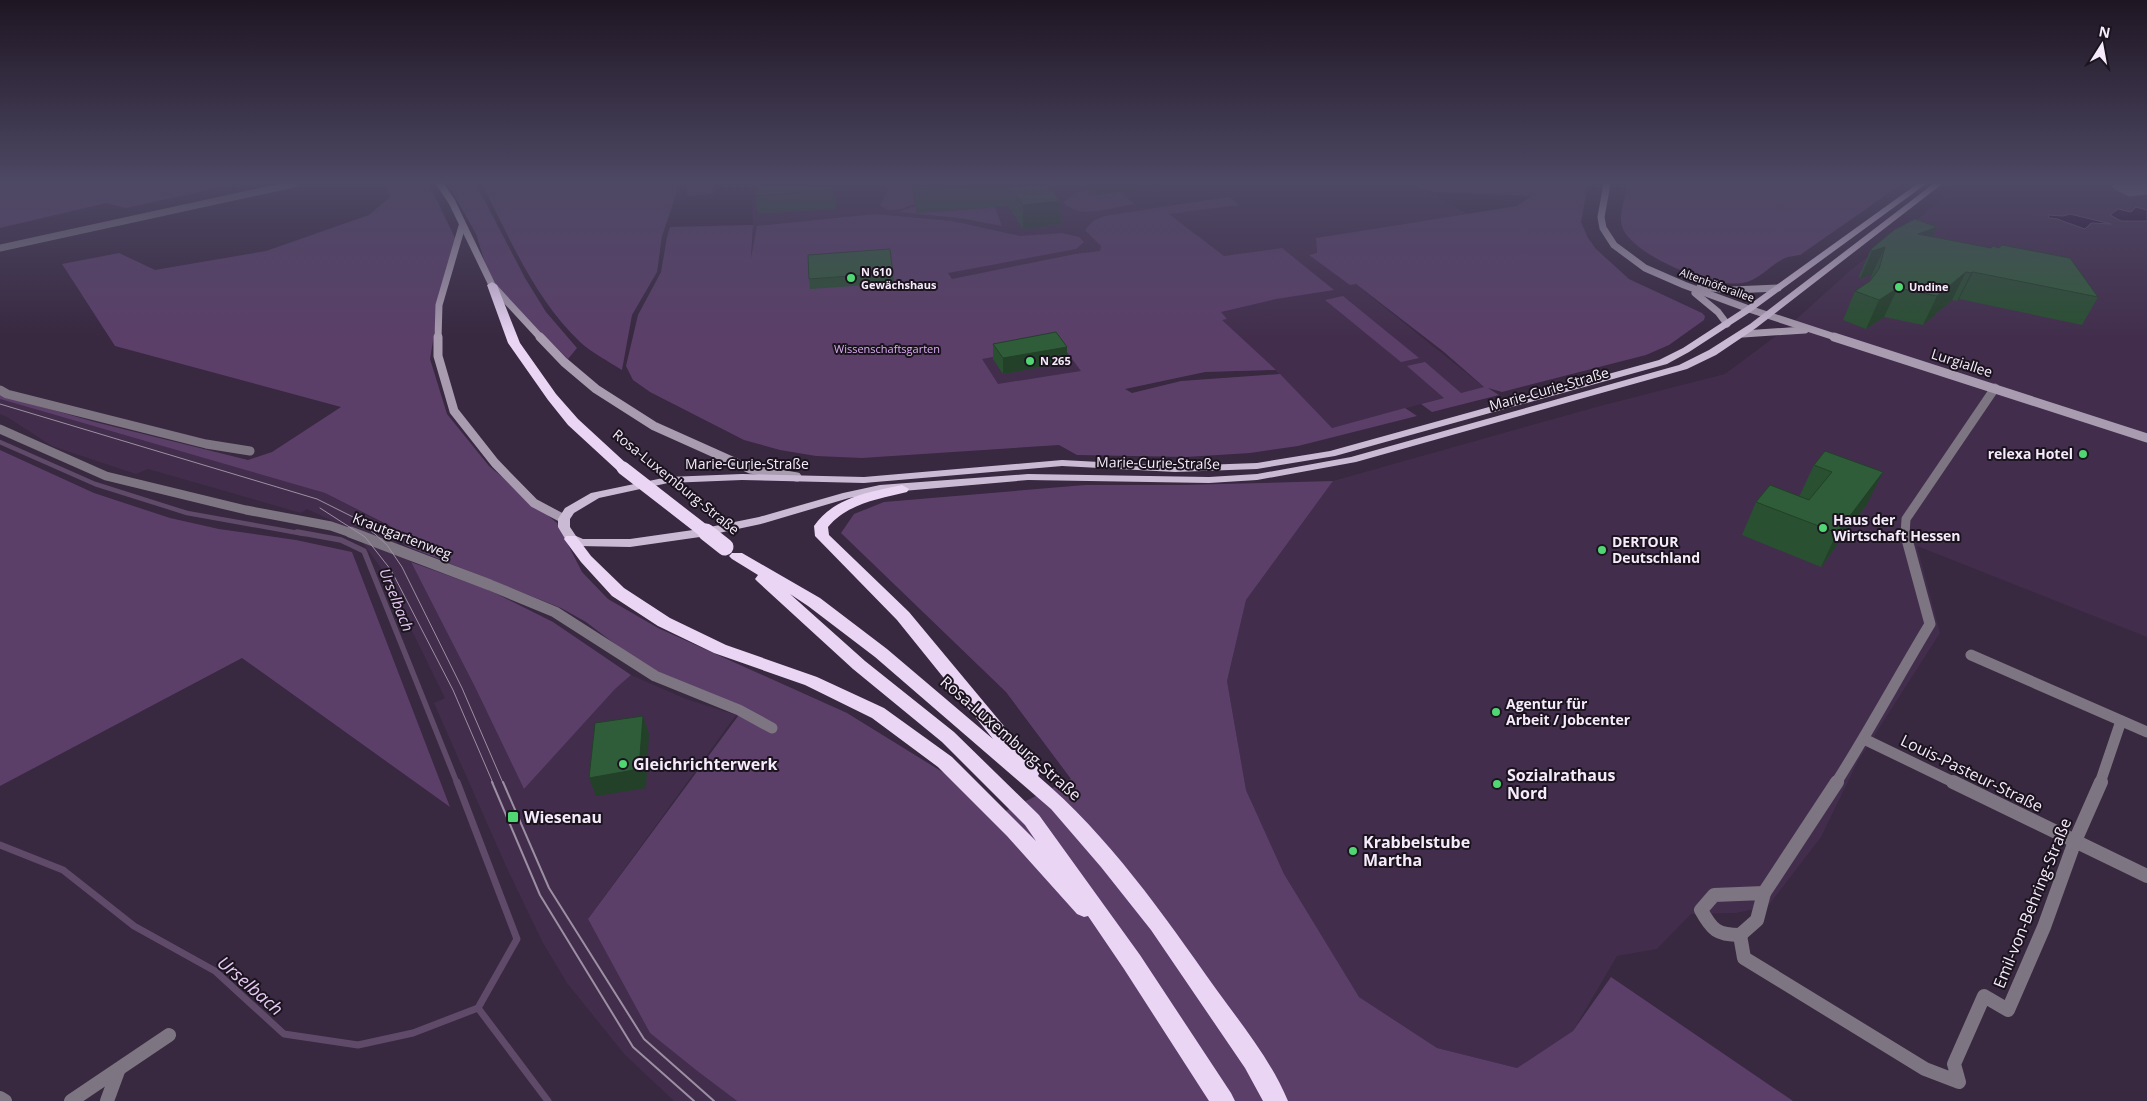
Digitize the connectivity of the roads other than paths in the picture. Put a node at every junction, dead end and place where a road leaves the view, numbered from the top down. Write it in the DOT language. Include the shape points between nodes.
graph roads {
  1 [pos="58,235"];
  2 [pos="459,235"];
  3 [pos="467,235"];
  4 [pos="1607,235"];
  5 [pos="1851,235"];
  6 [pos="1870,235"];
  7 [pos="0,248"];
  8 [pos="1684,285"];
  9 [pos="492,286"];
  10 [pos="1778,288"];
  11 [pos="1749,309"];
  12 [pos="1768,315"];
  13 [pos="1727,324"];
  14 [pos="1824,332"];
  15 [pos="1743,334"];
  16 [pos="1995,388"];
  17 [pos="0,390"];
  18 [pos="0,429"];
  19 [pos="2147,438"];
  20 [pos="250,451"];
  21 [pos="805,479"];
  22 [pos="902,488"];
  23 [pos="564,519"];
  24 [pos="571,539"];
  25 [pos="731,551"];
  26 [pos="1971,655"];
  27 [pos="2121,721"];
  28 [pos="772,728"];
  29 [pos="2147,732"];
  30 [pos="1864,738"];
  31 [pos="1058,804"];
  32 [pos="1023,825"];
  33 [pos="2075,841"];
  34 [pos="2147,876"];
  35 [pos="1764,893"];
  36 [pos="1740,935"];
  37 [pos="169,1035"];
  38 [pos="118,1071"];
  39 [pos="0,1098"];
  40 [pos="5,1101"];
  41 [pos="71,1101"];
  42 [pos="107,1101"];
  43 [pos="1223,1101"];
  44 [pos="1276,1101"];
  1 -- 7 [label="street"];
  2 -- 23 [label="main road" via="439,305 438,356 454,411 495,463 534,503"];
  3 -- 9 [label="main road, Rosa-Luxemburg-Straße"];
  4 -- 8 [label="main road, Altenhöferallee" via="1637,263"];
  5 -- 10 [label="main road, Marie-Curie-Straße"];
  6 -- 12 [label="main road, Marie-Curie-Straße"];
  8 -- 10 [label="main road" via="1732,290"];
  8 -- 11 [label="main road, Altenhöferallee"];
  8 -- 13 [label="main road" via="1713,307"];
  9 -- 21 [label="main road" via="564,362 596,389 654,426 750,469"];
  9 -- 25 [label="highway, Rosa-Luxemburg-Straße, bridge" via="514,343 573,422 622,468"];
  10 -- 11 [label="main road, Marie-Curie-Straße"];
  11 -- 12 [label="main road, Altenhöferallee"];
  11 -- 13 [label="main road, Marie-Curie-Straße"];
  12 -- 14 [label="main road, Lurgiallee"];
  12 -- 15 [label="main road, Marie-Curie-Straße"];
  13 -- 21 [label="main road, Marie-Curie-Straße" via="1663,362 1331,454 1256,466 1216,468 1062,463 864,480"];
  14 -- 15 [label="main road" via="1789,330"];
  14 -- 16 [label="main road, Lurgiallee"];
  15 -- 22 [label="main road, Marie-Curie-Straße" via="1714,354 1683,367 1352,460 1228,479 1028,477"];
  16 -- 19 [label="main road, Lurgiallee"];
  16 -- 30 [label="street" via="1906,519 1905,534 1930,624"];
  17 -- 20 [label="street" via="206,444"];
  18 -- 28 [label="street, Krautgartenweg" via="106,476 246,510 331,526 490,585 555,612 655,676 739,710"];
  21 -- 23 [label="main road, Marie-Curie-Straße" via="702,477 633,485 595,495 575,507"];
  22 -- 24 [label="main road, Marie-Curie-Straße" via="847,495 761,520 674,537 596,544"];
  22 -- 31 [label="highway" via="861,499 838,510 821,526 822,536 903,616"];
  23 -- 24 [label="main road" via="564,527"];
  24 -- 32 [label="highway" via="618,592 664,622 720,649 811,681 878,713"];
  25 -- 31 [label="highway, Rosa-Luxemburg-Straße" via="814,602 881,653"];
  25 -- 32 [label="highway, Rosa-Luxemburg-Straße" via="859,665 948,736"];
  26 -- 27 [label="street"];
  27 -- 29 [label="street"];
  27 -- 33 [label="street, Emil-von-Behring-Straße" via="2102,779"];
  30 -- 33 [label="street, Louis-Pasteur-Straße"];
  30 -- 35 [label="street"];
  31 -- 44 [label="highway, Rosa-Luxemburg-Straße" via="1158,924 1253,1060"];
  32 -- 43 [label="highway" via="1132,962"];
  33 -- 34 [label="street, Louis-Pasteur-Straße"];
  33 -- 36 [label="street, Emil-von-Behring-Straße" via="2044,927 2008,1010 1984,996 1954,1064 1959,1082 1925,1069 1744,958"];
  35 -- 36 [label="street" via="1757,920"];
  35 -- 36 [label="street" via="1714,895 1701,910 1709,926 1722,935"];
  37 -- 38 [label="street"];
  38 -- 41 [label="street"];
  38 -- 42 [label="street"];
  39 -- 40 [label="street"];
}
